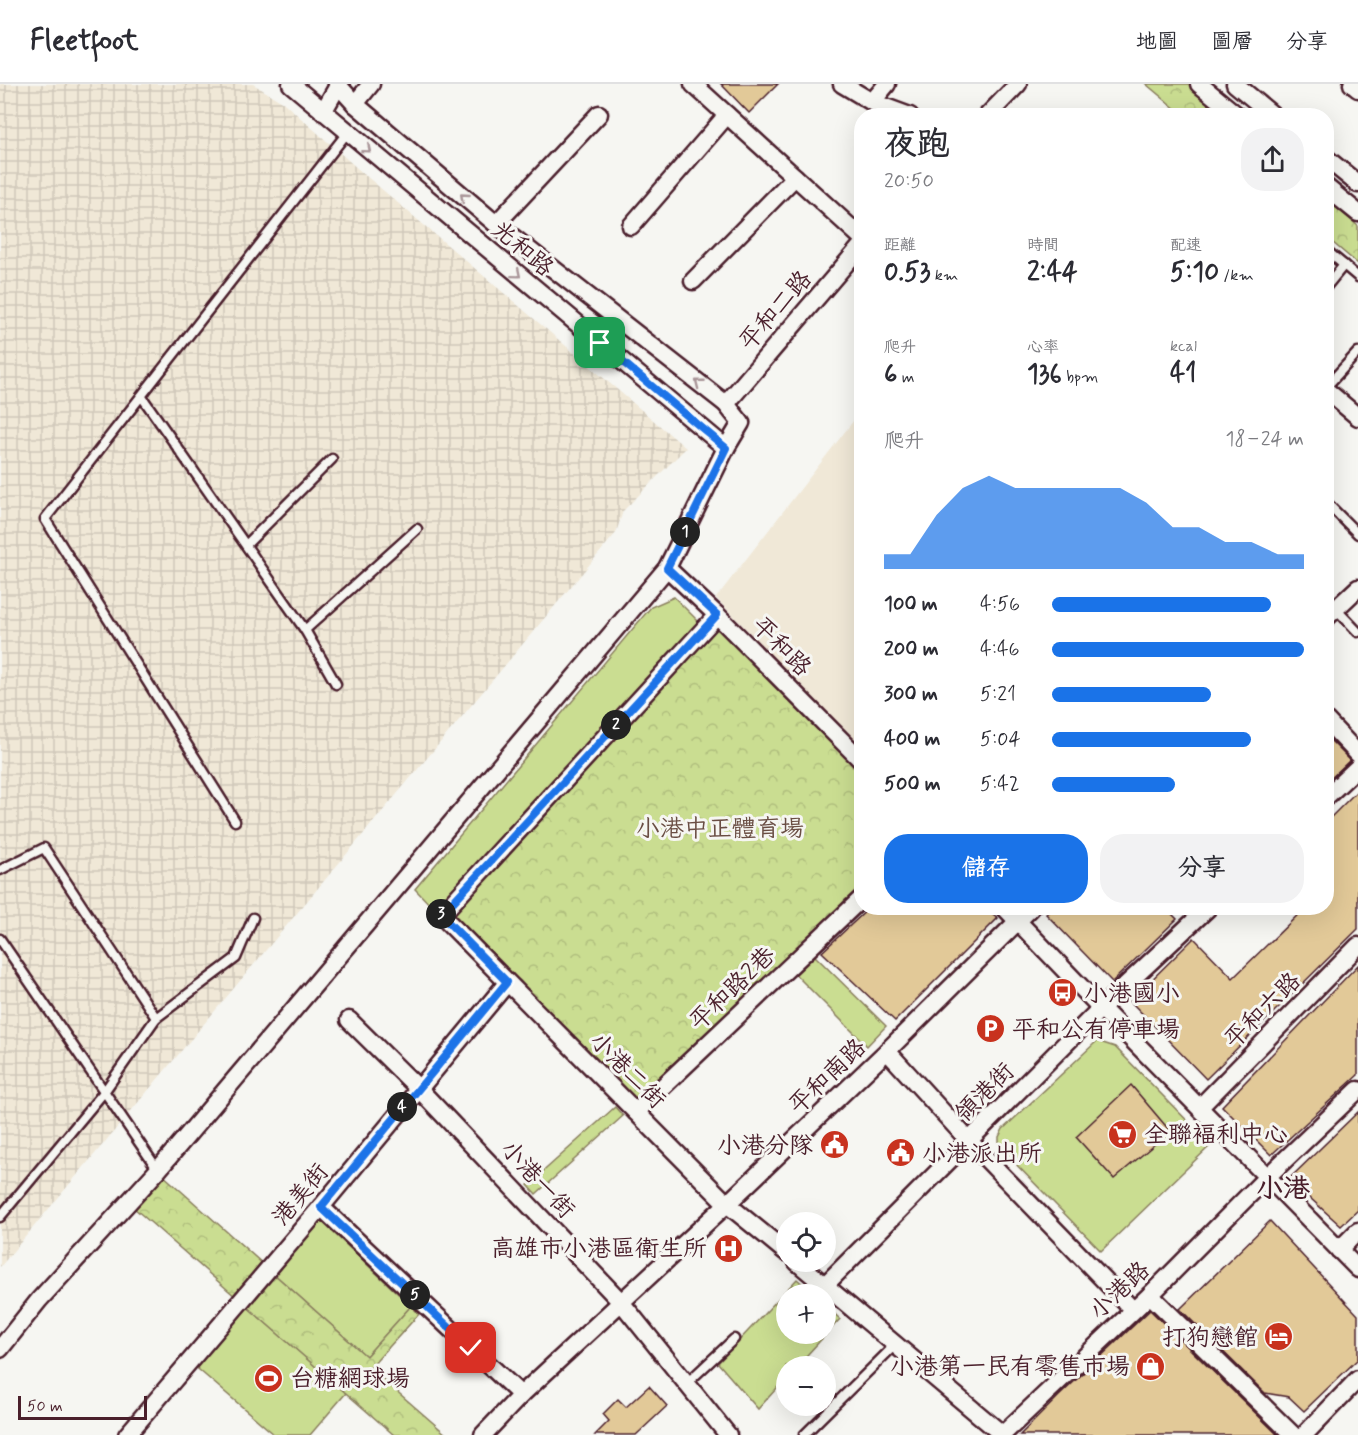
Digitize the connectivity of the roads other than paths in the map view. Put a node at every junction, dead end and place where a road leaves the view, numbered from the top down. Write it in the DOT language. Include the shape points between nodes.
graph roads {
  1 [pos="338,84"];
  2 [pos="371,84"];
  3 [pos="693,84"];
  4 [pos="842,84"];
  5 [pos="887,84"];
  6 [pos="1018,84"];
  7 [pos="1199,84"];
  8 [pos="1235,84"];
  9 [pos="1352,84"];
  10 [pos="297,86"];
  11 [pos="1358,89"];
  12 [pos="872,102"];
  13 [pos="355,104"];
  14 [pos="888,108"];
  15 [pos="995,108"];
  16 [pos="1228,108"];
  17 [pos="1264,108"];
  18 [pos="323,112"];
  19 [pos="599,114"];
  20 [pos="727,115"];
  21 [pos="347,133"];
  22 [pos="1334,164"];
  23 [pos="795,177"];
  24 [pos="1358,184"];
  25 [pos="1334,194"];
  26 [pos="1358,213"];
  27 [pos="496,224"];
  28 [pos="630,226"];
  29 [pos="854,231"];
  30 [pos="854,254"];
  31 [pos="1334,257"];
  32 [pos="1344,266"];
  33 [pos="1358,277"];
  34 [pos="1334,278"];
  35 [pos="693,282"];
  36 [pos="1358,352"];
  37 [pos="1334,379"];
  38 [pos="1334,395"];
  39 [pos="142,397"];
  40 [pos="726,404"];
  41 [pos="1358,417"];
  42 [pos="726,448"];
  43 [pos="332,459"];
  44 [pos="1334,510"];
  45 [pos="417,529"];
  46 [pos="1358,534"];
  47 [pos="246,545"];
  48 [pos="667,568"];
  49 [pos="1358,588"];
  50 [pos="1334,605"];
  51 [pos="1334,613"];
  52 [pos="717,615"];
  53 [pos="305,630"];
  54 [pos="1358,632"];
  55 [pos="336,684"];
  56 [pos="1334,728"];
  57 [pos="854,753"];
  58 [pos="1358,754"];
  59 [pos="1358,767"];
  60 [pos="1334,790"];
  61 [pos="235,821"];
  62 [pos="0,870"];
  63 [pos="854,906"];
  64 [pos="1011,915"];
  65 [pos="1023,915"];
  66 [pos="1201,915"];
  67 [pos="253,918"];
  68 [pos="1017,921"];
  69 [pos="0,939"];
  70 [pos="1358,946"];
  71 [pos="507,982"];
  72 [pos="1101,1008"];
  73 [pos="156,1018"];
  74 [pos="349,1020"];
  75 [pos="887,1051"];
  76 [pos="418,1088"];
  77 [pos="1358,1090"];
  78 [pos="104,1092"];
  79 [pos="1200,1107"];
  80 [pos="636,1112"];
  81 [pos="969,1142"];
  82 [pos="158,1170"];
  83 [pos="1267,1177"];
  84 [pos="728,1203"];
  85 [pos="321,1207"];
  86 [pos="0,1217"];
  87 [pos="1358,1231"];
  88 [pos="776,1244"];
  89 [pos="1339,1250"];
  90 [pos="1358,1269"];
  91 [pos="809,1272"];
  92 [pos="824,1284"];
  93 [pos="826,1284"];
  94 [pos="836,1294"];
  95 [pos="1150,1295"];
  96 [pos="621,1302"];
  97 [pos="1132,1310"];
  98 [pos="734,1339"];
  99 [pos="895,1345"];
  100 [pos="0,1349"];
  101 [pos="1358,1378"];
  102 [pos="686,1384"];
  103 [pos="521,1395"];
  104 [pos="127,1435"];
  105 [pos="483,1435"];
  106 [pos="728,1435"];
  107 [pos="804,1435"];
  108 [pos="1003,1435"];
  109 [pos="1293,1435"];
  110 [pos="1304,1435"];
  1 -- 13 [label="street, 光和路"];
  1 -- 18 [label="street"];
  2 -- 13 [label="street"];
  3 -- 20 [label="street"];
  4 -- 12 [label="street"];
  5 -- 12 [label="street"];
  6 -- 15 [label="street"];
  7 -- 16 [label="street"];
  8 -- 17 [label="street"];
  9 -- 11 [label="street"];
  10 -- 18 [label="street, 光和路"];
  12 -- 14 [label="street"];
  27 -- 13 [label="street, 光和路, one-way"];
  18 -- 21 [label="street, 光和路"];
  19 -- 27 [label="street"];
  20 -- 23 [label="street"];
  20 -- 28 [label="street"];
  21 -- 39 [label="lane"];
  21 -- 42 [label="street, 光和路, one-way"];
  22 -- 24 [label="street"];
  23 -- 29 [label="street"];
  23 -- 35 [label="street"];
  25 -- 26 [label="street"];
  40 -- 27 [label="street, 光和路, one-way"];
  30 -- 40 [label="street, 平和二路"];
  31 -- 32 [label="lane"];
  32 -- 33 [label="lane"];
  32 -- 34 [label="lane"];
  36 -- 37 [label="lane"];
  38 -- 41 [label="street"];
  39 -- 47 [label="lane"];
  39 -- 61 [label="lane" via="45,519"];
  40 -- 42 [label="street, 光和路" via="741,423"];
  42 -- 48 [label="street"];
  43 -- 47 [label="lane"];
  44 -- 46 [label="lane"];
  45 -- 53 [label="lane"];
  47 -- 53 [label="lane"];
  48 -- 52 [label="street, 平和路"];
  48 -- 82 [label="street"];
  49 -- 50 [label="street"];
  51 -- 54 [label="lane"];
  52 -- 57 [label="street, 平和路"];
  52 -- 71 [label="street, 小港二街" via="441,915"];
  53 -- 55 [label="lane"];
  56 -- 58 [label="street"];
  59 -- 60 [label="street"];
  62 -- 73 [label="lane" via="45,848"];
  63 -- 80 [label="street, 平和路2巷"];
  64 -- 68 [label="street"];
  65 -- 68 [label="street, 平和南路"];
  66 -- 72 [label="street, 領港街"];
  67 -- 73 [label="lane" via="236,958"];
  68 -- 72 [label="street"];
  68 -- 75 [label="street, 平和南路"];
  69 -- 78 [label="lane"];
  70 -- 79 [label="street, 平和六路"];
  71 -- 76 [label="street, 港美街"];
  71 -- 80 [label="street, 小港二街"];
  72 -- 79 [label="street"];
  72 -- 81 [label="street, 領港街"];
  73 -- 78 [label="lane"];
  74 -- 76 [label="street, 小港一街"];
  75 -- 81 [label="street"];
  75 -- 84 [label="street, 平和南路"];
  76 -- 85 [label="street, 港美街"];
  76 -- 96 [label="street, 小港一街"];
  77 -- 83 [label="street, 小港路"];
  78 -- 82 [label="lane"];
  78 -- 86 [label="lane"];
  79 -- 83 [label="street"];
  80 -- 84 [label="street, 小港二街"];
  81 -- 93 [label="street, 領港街"];
  81 -- 97 [label="street"];
  82 -- 100 [label="street" via="39,1300"];
  83 -- 89 [label="street"];
  83 -- 95 [label="street, 小港路"];
  84 -- 88 [label="street, 小港二街"];
  84 -- 96 [label="street, 平和南路"];
  85 -- 103 [label="street"];
  85 -- 104 [label="street, 港美街"];
  87 -- 89 [label="street"];
  89 -- 90 [label="street"];
  91 -- 92 [label="street"];
  94 -- 99 [label="street"];
  95 -- 97 [label="street, 小港路"];
  95 -- 109 [label="street"];
  96 -- 102 [label="street, 小港一街"];
  96 -- 103 [label="street, 平和南路"];
  97 -- 108 [label="street, 小港路"];
  98 -- 102 [label="lane"];
  99 -- 107 [label="lane"];
  99 -- 108 [label="street"];
  101 -- 110 [label="street"];
  102 -- 106 [label="street, 小港一街"];
  103 -- 105 [label="street, 平和南路"];
}
